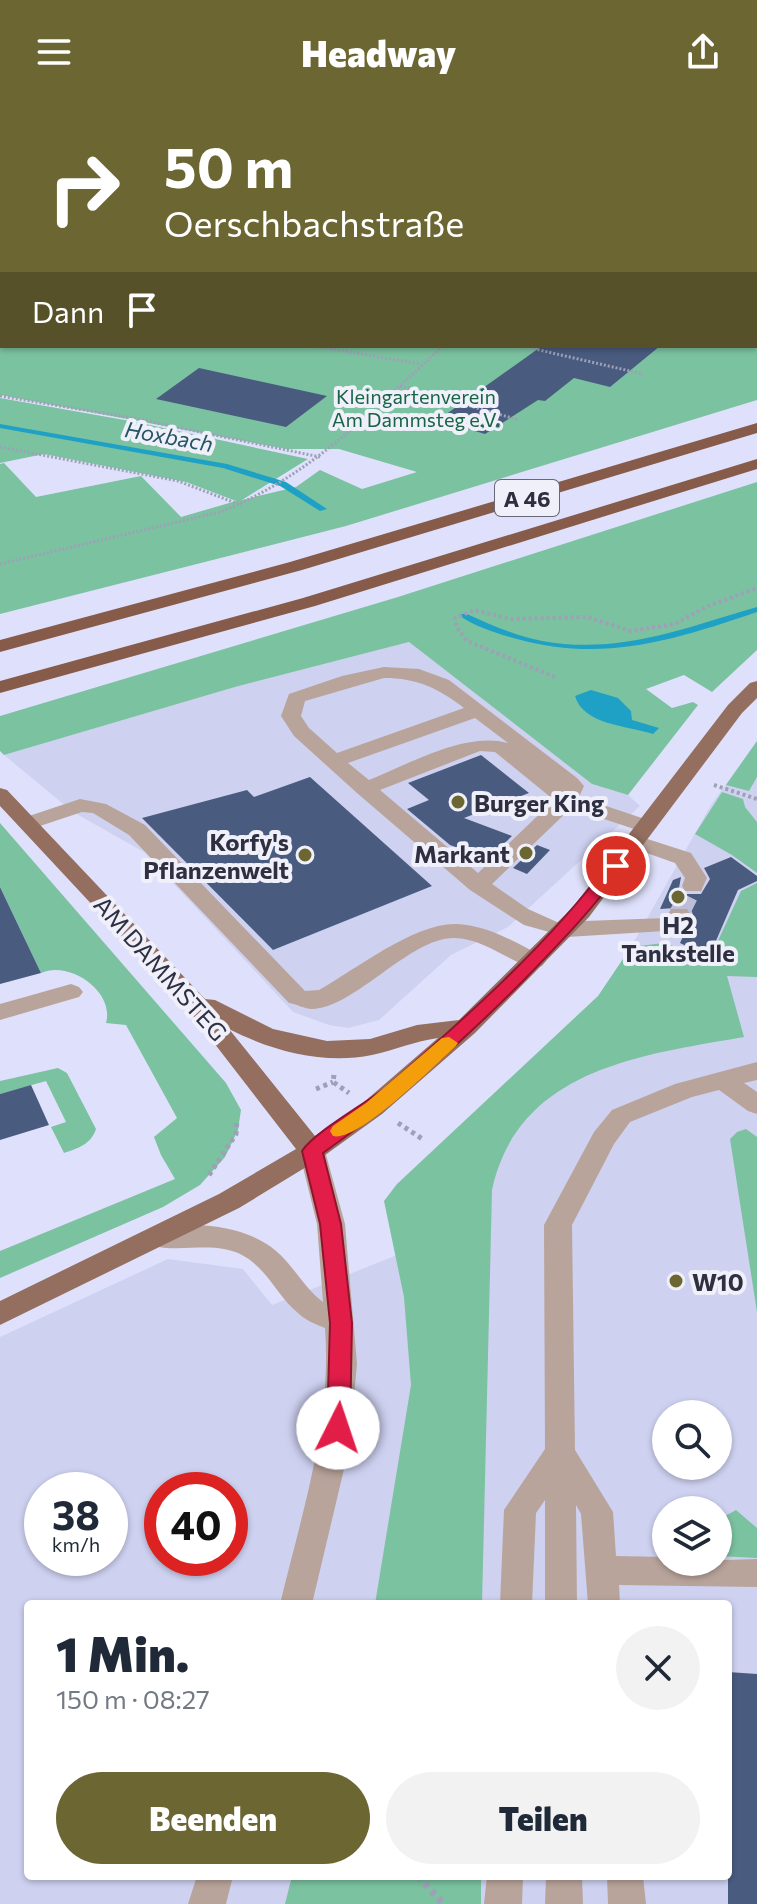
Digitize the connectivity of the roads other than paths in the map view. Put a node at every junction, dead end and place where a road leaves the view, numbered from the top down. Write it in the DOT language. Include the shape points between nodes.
graph roads {
  1 [pos="757,428"];
  2 [pos="757,464"];
  3 [pos="0,646"];
  4 [pos="0,687"];
  5 [pos="757,687"];
  6 [pos="478,710"];
  7 [pos="334,761"];
  8 [pos="364,789"];
  9 [pos="0,794"];
  10 [pos="567,800"];
  11 [pos="28,824"];
  12 [pos="640,834"];
  13 [pos="478,885"];
  14 [pos="693,886"];
  15 [pos="679,914"];
  16 [pos="564,930"];
  17 [pos="534,961"];
  18 [pos="71,992"];
  19 [pos="188,994"];
  20 [pos="0,1012"];
  21 [pos="466,1027"];
  22 [pos="757,1071"];
  23 [pos="723,1080"];
  24 [pos="757,1105"];
  25 [pos="312,1151"];
  26 [pos="160,1238"];
  27 [pos="0,1314"];
  28 [pos="341,1323"];
  29 [pos="560,1452"];
  30 [pos="602,1570"];
  31 [pos="757,1573"];
  32 [pos="297,1600"];
  33 [pos="516,1600"];
  34 [pos="561,1600"];
  35 [pos="604,1600"];
  36 [pos="214,1880"];
  37 [pos="505,1880"];
  38 [pos="564,1880"];
  39 [pos="625,1880"];
  40 [pos="207,1904"];
  41 [pos="503,1904"];
  42 [pos="564,1904"];
  43 [pos="627,1904"];
  1 -- 3 [label="highway, A 46" via="296,566"];
  2 -- 4 [label="highway, A 46" via="309,602"];
  5 -- 12 [label="main road"];
  6 -- 7 [label="street"];
  6 -- 7 [label="street" via="440,682 401,670 296,698 291,716"];
  6 -- 10 [label="street" via="574,786"];
  7 -- 8 [label="street"];
  8 -- 10 [label="street" via="477,745 492,745"];
  8 -- 13 [label="street"];
  9 -- 11 [label="main road, AM DAMMSTEG"];
  10 -- 12 [label="street"];
  10 -- 13 [label="street"];
  11 -- 17 [label="street" via="80,805 99,808 137,830 297,997 312,1001 421,941 452,930"];
  11 -- 19 [label="main road, AM DAMMSTEG"];
  12 -- 14 [label="street" via="683,858 696,878"];
  12 -- 16 [label="main road"];
  13 -- 16 [label="street" via="526,917"];
  15 -- 16 [label="street" via="673,925"];
  16 -- 17 [label="main road"];
  17 -- 21 [label="main road"];
  18 -- 20 [label="street"];
  19 -- 21 [label="main road" via="233,1023 292,1045 371,1047 415,1033"];
  19 -- 25 [label="main road, AM DAMMSTEG"];
  21 -- 25 [label="main road" via="373,1108"];
  22 -- 23 [label="street"];
  23 -- 24 [label="street"];
  23 -- 29 [label="street" via="621,1116 603,1139 558,1225"];
  25 -- 26 [label="main road"];
  25 -- 28 [label="street" via="331,1224"];
  26 -- 27 [label="main road"];
  26 -- 28 [label="street" via="230,1240 254,1249 309,1307"];
  28 -- 32 [label="street" via="338,1428"];
  29 -- 30 [label="street" via="597,1512"];
  29 -- 33 [label="street" via="520,1510"];
  29 -- 34 [label="street"];
  30 -- 31 [label="street"];
  30 -- 35 [label="street"];
  36 -- 40 [label="street"];
  37 -- 41 [label="street"];
  38 -- 42 [label="street"];
  39 -- 43 [label="street"];
}
